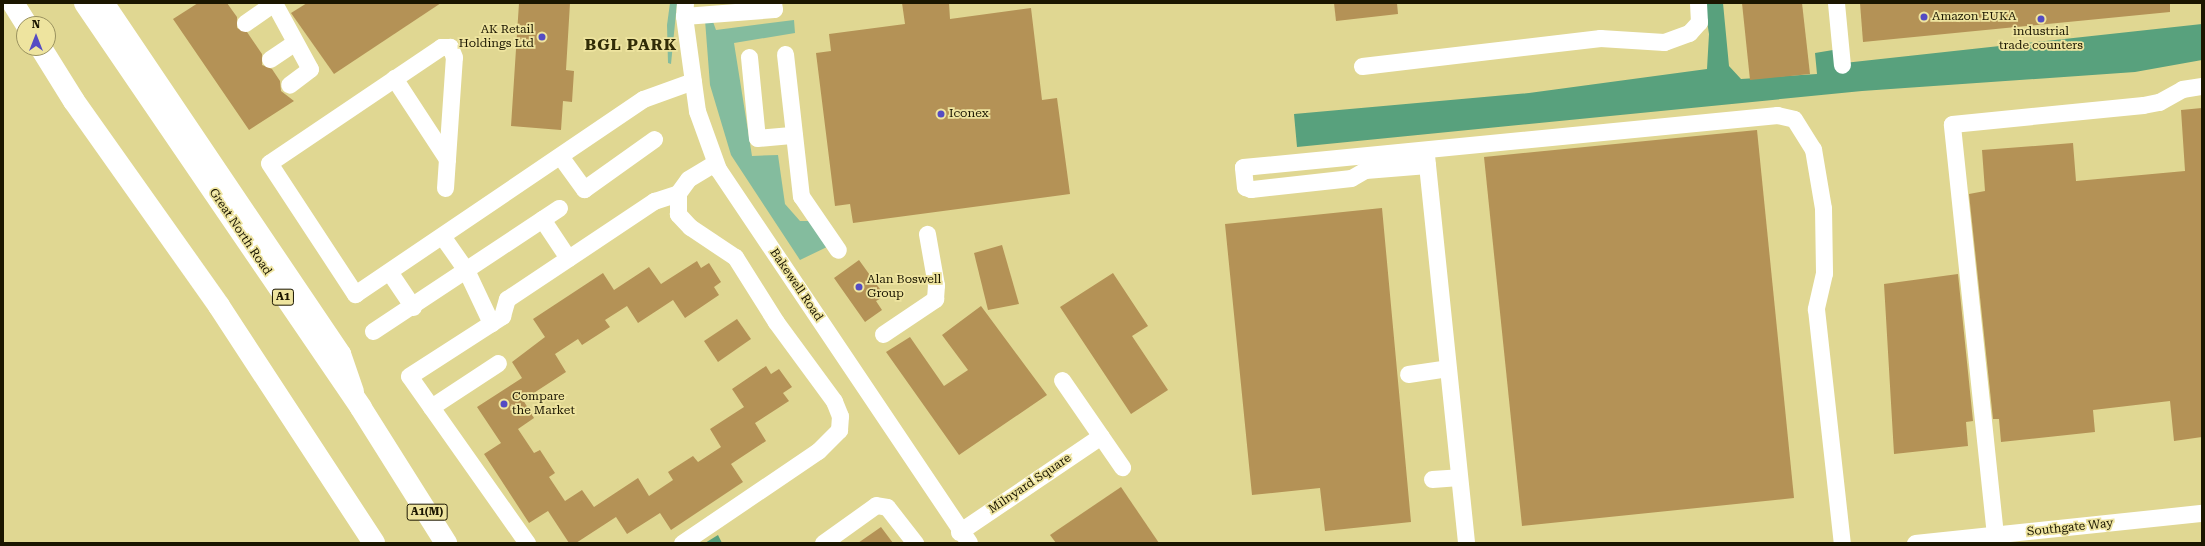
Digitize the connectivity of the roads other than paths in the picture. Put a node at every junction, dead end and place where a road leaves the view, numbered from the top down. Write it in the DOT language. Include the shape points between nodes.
graph roads {
  1 [pos="13,3"];
  2 [pos="85,3"];
  3 [pos="106,3"];
  4 [pos="773,3"];
  5 [pos="1698,3"];
  6 [pos="1836,3"];
  7 [pos="684,10"];
  8 [pos="21,16"];
  9 [pos="245,22"];
  10 [pos="295,42"];
  11 [pos="785,54"];
  12 [pos="46,56"];
  13 [pos="749,57"];
  14 [pos="270,59"];
  15 [pos="1842,65"];
  16 [pos="1362,66"];
  17 [pos="394,78"];
  18 [pos="693,81"];
  19 [pos="289,85"];
  20 [pos="2202,86"];
  21 [pos="794,135"];
  22 [pos="654,139"];
  23 [pos="560,156"];
  24 [pos="1427,158"];
  25 [pos="448,159"];
  26 [pos="716,163"];
  27 [pos="445,188"];
  28 [pos="678,193"];
  29 [pos="559,208"];
  30 [pos="542,219"];
  31 [pos="927,234"];
  32 [pos="442,236"];
  33 [pos="838,250"];
  34 [pos="568,258"];
  35 [pos="466,270"];
  36 [pos="390,273"];
  37 [pos="413,307"];
  38 [pos="491,323"];
  39 [pos="373,331"];
  40 [pos="883,334"];
  41 [pos="498,363"];
  42 [pos="1448,368"];
  43 [pos="1408,374"];
  44 [pos="1062,380"];
  45 [pos="431,407"];
  46 [pos="361,408"];
  47 [pos="1101,436"];
  48 [pos="1122,467"];
  49 [pos="1459,477"];
  50 [pos="1432,479"];
  51 [pos="408,481"];
  52 [pos="340,492"];
  53 [pos="2202,514"];
  54 [pos="1995,535"];
  55 [pos="964,538"];
  56 [pos="1966,540"];
  57 [pos="367,543"];
  58 [pos="374,543"];
  59 [pos="446,543"];
  60 [pos="460,543"];
  61 [pos="527,543"];
  62 [pos="682,543"];
  63 [pos="823,543"];
  64 [pos="916,543"];
  65 [pos="1466,543"];
  66 [pos="1842,543"];
  67 [pos="1915,543"];
  1 -- 8 [label="highway"];
  2 -- 46 [label="highway, Great North Road / A1"];
  3 -- 46 [label="street" via="342,353"];
  4 -- 7 [label="street" via="774,9"];
  5 -- 16 [label="street" via="1699,22 1689,33 1664,42 1600,38"];
  6 -- 15 [label="street"];
  7 -- 18 [label="street, Bakewell Road"];
  9 -- 10 [label="street" via="274,3"];
  10 -- 14 [label="street"];
  10 -- 19 [label="street" via="310,69"];
  11 -- 21 [label="street"];
  12 -- 52 [label="highway" via="74,101 219,306"];
  13 -- 21 [label="street" via="758,138"];
  17 -- 25 [label="street"];
  17 -- 25 [label="street" via="441,47 450,47 454,57"];
  17 -- 36 [label="street" via="269,163 355,294"];
  18 -- 23 [label="street" via="643,99"];
  18 -- 26 [label="street, Bakewell Road" via="697,111"];
  20 -- 54 [label="street" via="2182,89 2159,102 2144,105 1952,124"];
  21 -- 33 [label="street" via="801,196"];
  22 -- 23 [label="street" via="584,189"];
  23 -- 32 [label="street" via="503,190"];
  24 -- 24 [label="street" via="1365,170 1352,178 1245,187 1243,167"];
  24 -- 42 [label="street"];
  24 -- 66 [label="street" via="1777,115 1797,122 1814,149 1823,208 1824,273 1816,309"];
  25 -- 27 [label="street"];
  26 -- 28 [label="street" via="688,179"];
  26 -- 55 [label="street, Bakewell Road"];
  28 -- 34 [label="street" via="654,201"];
  28 -- 62 [label="street" via="678,214 690,227 735,257 834,401 840,416 839,430 818,451"];
  29 -- 30 [label="street"];
  30 -- 34 [label="street"];
  30 -- 35 [label="street"];
  31 -- 40 [label="street" via="936,284 935,299"];
  32 -- 35 [label="street"];
  32 -- 36 [label="street"];
  34 -- 38 [label="street" via="507,299 502,316"];
  35 -- 37 [label="street"];
  35 -- 38 [label="street"];
  36 -- 37 [label="street"];
  37 -- 39 [label="street"];
  38 -- 45 [label="street" via="409,376"];
  41 -- 45 [label="street"];
  42 -- 43 [label="street"];
  42 -- 49 [label="street"];
  44 -- 47 [label="street"];
  45 -- 61 [label="street"];
  46 -- 51 [label="highway, Great North Road / A1"];
  47 -- 48 [label="street"];
  47 -- 55 [label="street, Milnyard Square"];
  49 -- 50 [label="street"];
  49 -- 65 [label="street"];
  51 -- 59 [label="highway, Great North Road / A1(M)"];
  51 -- 60 [label="highway"];
  52 -- 57 [label="highway"];
  52 -- 58 [label="highway"];
  53 -- 54 [label="street, Southgate Way"];
  54 -- 56 [label="street, Southgate Way"];
  56 -- 67 [label="street, Southgate Way"];
  63 -- 64 [label="street" via="876,505 887,507"];
}
